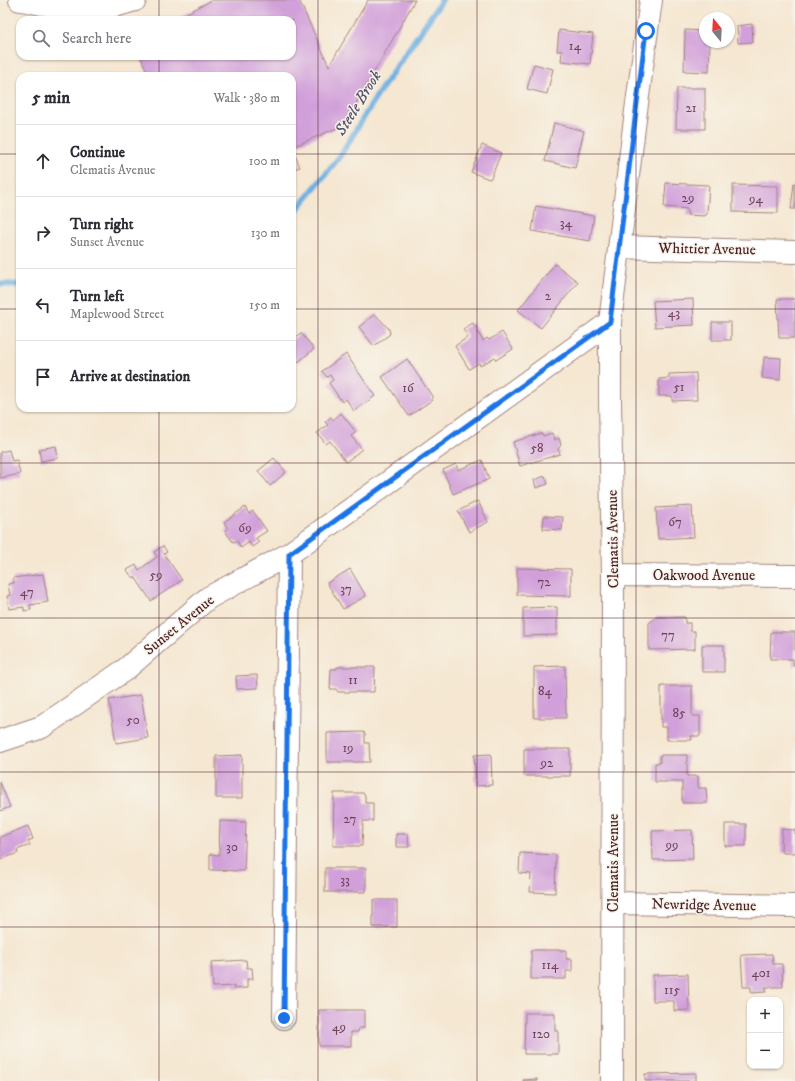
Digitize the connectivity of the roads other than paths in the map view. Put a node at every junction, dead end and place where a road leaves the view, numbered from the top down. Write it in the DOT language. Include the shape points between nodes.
graph roads {
  1 [pos="20,0"];
  2 [pos="135,0"];
  3 [pos="651,0"];
  4 [pos="619,247"];
  5 [pos="795,252"];
  6 [pos="610,322"];
  7 [pos="289,554"];
  8 [pos="614,574"];
  9 [pos="795,576"];
  10 [pos="0,741"];
  11 [pos="613,903"];
  12 [pos="795,906"];
  13 [pos="284,1018"];
  14 [pos="612,1081"];
  1 -- 2 [label="street" via="75,9 97,9"];
  3 -- 4 [label="street, Clematis Avenue"];
  4 -- 5 [label="street, Whittier Avenue"];
  4 -- 6 [label="street, Clematis Avenue"];
  6 -- 7 [label="street, Sunset Avenue"];
  6 -- 8 [label="street, Clematis Avenue"];
  7 -- 10 [label="street, Sunset Avenue" via="208,598 126,669 42,727"];
  7 -- 13 [label="street"];
  8 -- 9 [label="street, Oakwood Avenue"];
  8 -- 11 [label="street, Clematis Avenue"];
  11 -- 12 [label="street, Newridge Avenue"];
  11 -- 14 [label="street, Clematis Avenue"];
}
